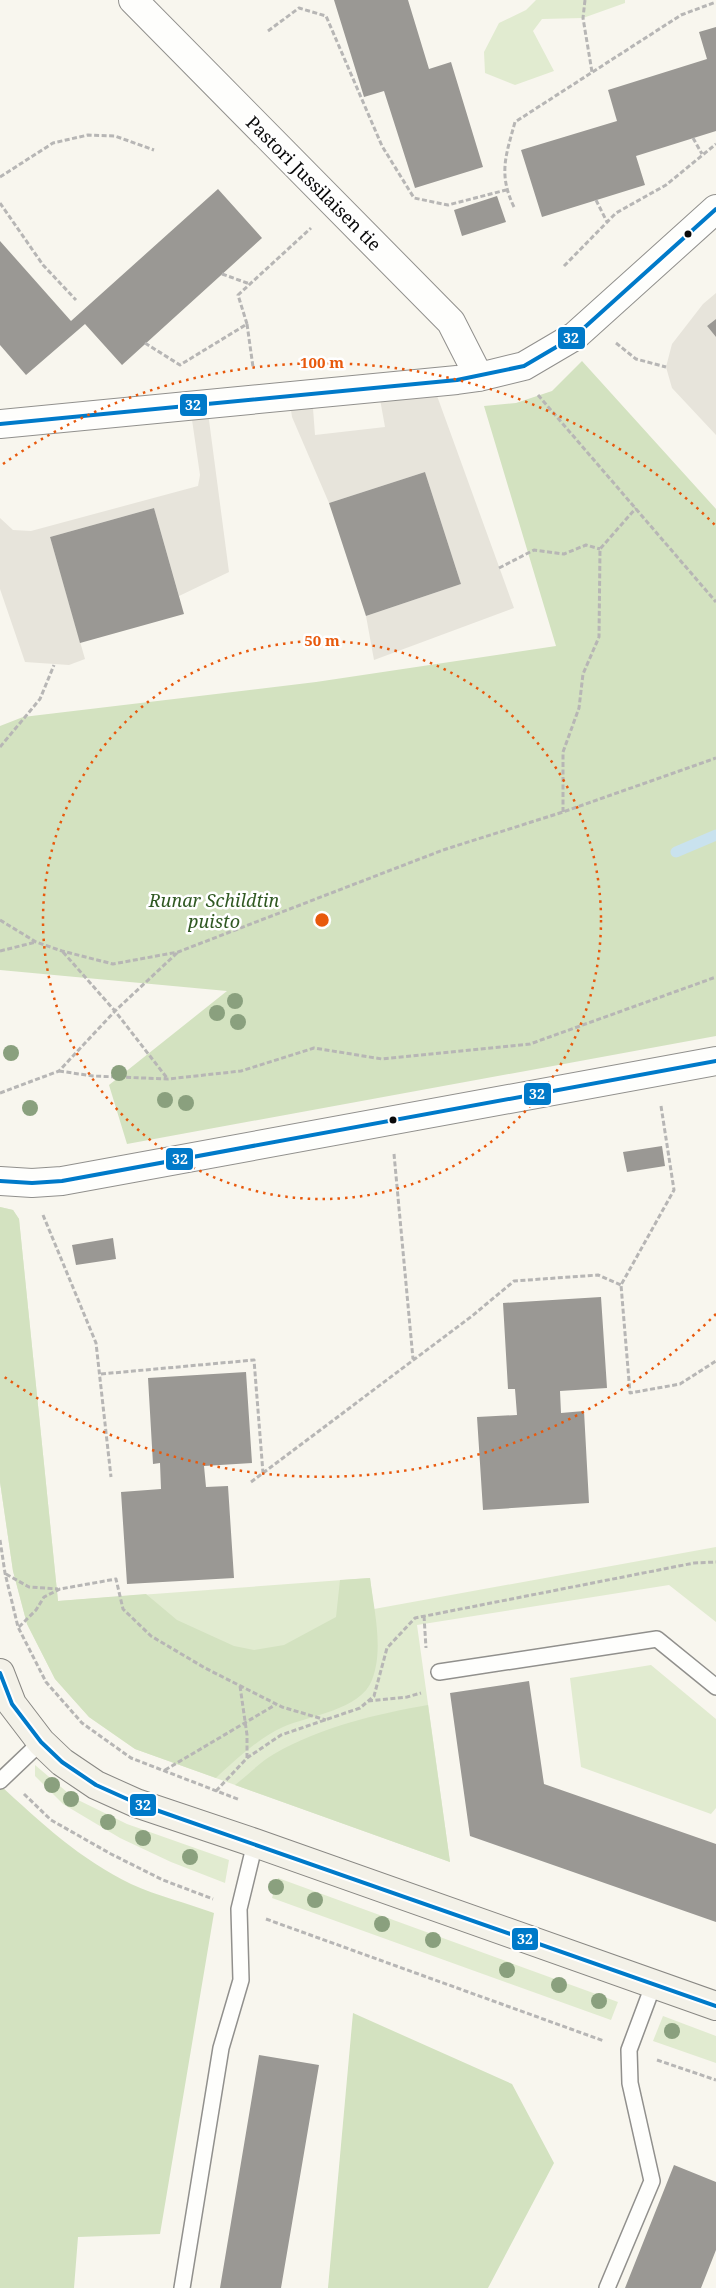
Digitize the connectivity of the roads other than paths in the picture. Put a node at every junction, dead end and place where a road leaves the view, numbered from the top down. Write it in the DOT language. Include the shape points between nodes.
graph roads {
  1 [pos="133,0"];
  2 [pos="716,209"];
  3 [pos="479,377"];
  4 [pos="0,424"];
  5 [pos="716,1061"];
  6 [pos="0,1181"];
  7 [pos="439,1672"];
  8 [pos="0,1673"];
  9 [pos="716,1687"];
  10 [pos="6,1708"];
  11 [pos="41,1742"];
  12 [pos="2,1779"];
  13 [pos="255,1843"];
  14 [pos="654,1984"];
  15 [pos="716,2006"];
  16 [pos="182,2288"];
  17 [pos="607,2288"];
  1 -- 3 [label="street, Pastori Jussilaisen tie" via="451,322"];
  2 -- 3 [label="street" via="575,336 524,366"];
  3 -- 4 [label="street"];
  5 -- 6 [label="street" via="62,1181 32,1184"];
  7 -- 9 [label="lane" via="657,1639"];
  8 -- 10 [label="main road"];
  10 -- 11 [label="main road"];
  11 -- 12 [label="lane"];
  11 -- 13 [label="main road" via="62,1762 96,1785"];
  13 -- 14 [label="main road"];
  13 -- 16 [label="lane" via="239,1909 241,1980 221,2048"];
  14 -- 15 [label="main road"];
  14 -- 17 [label="lane" via="629,2050 630,2083 652,2181"];
}
